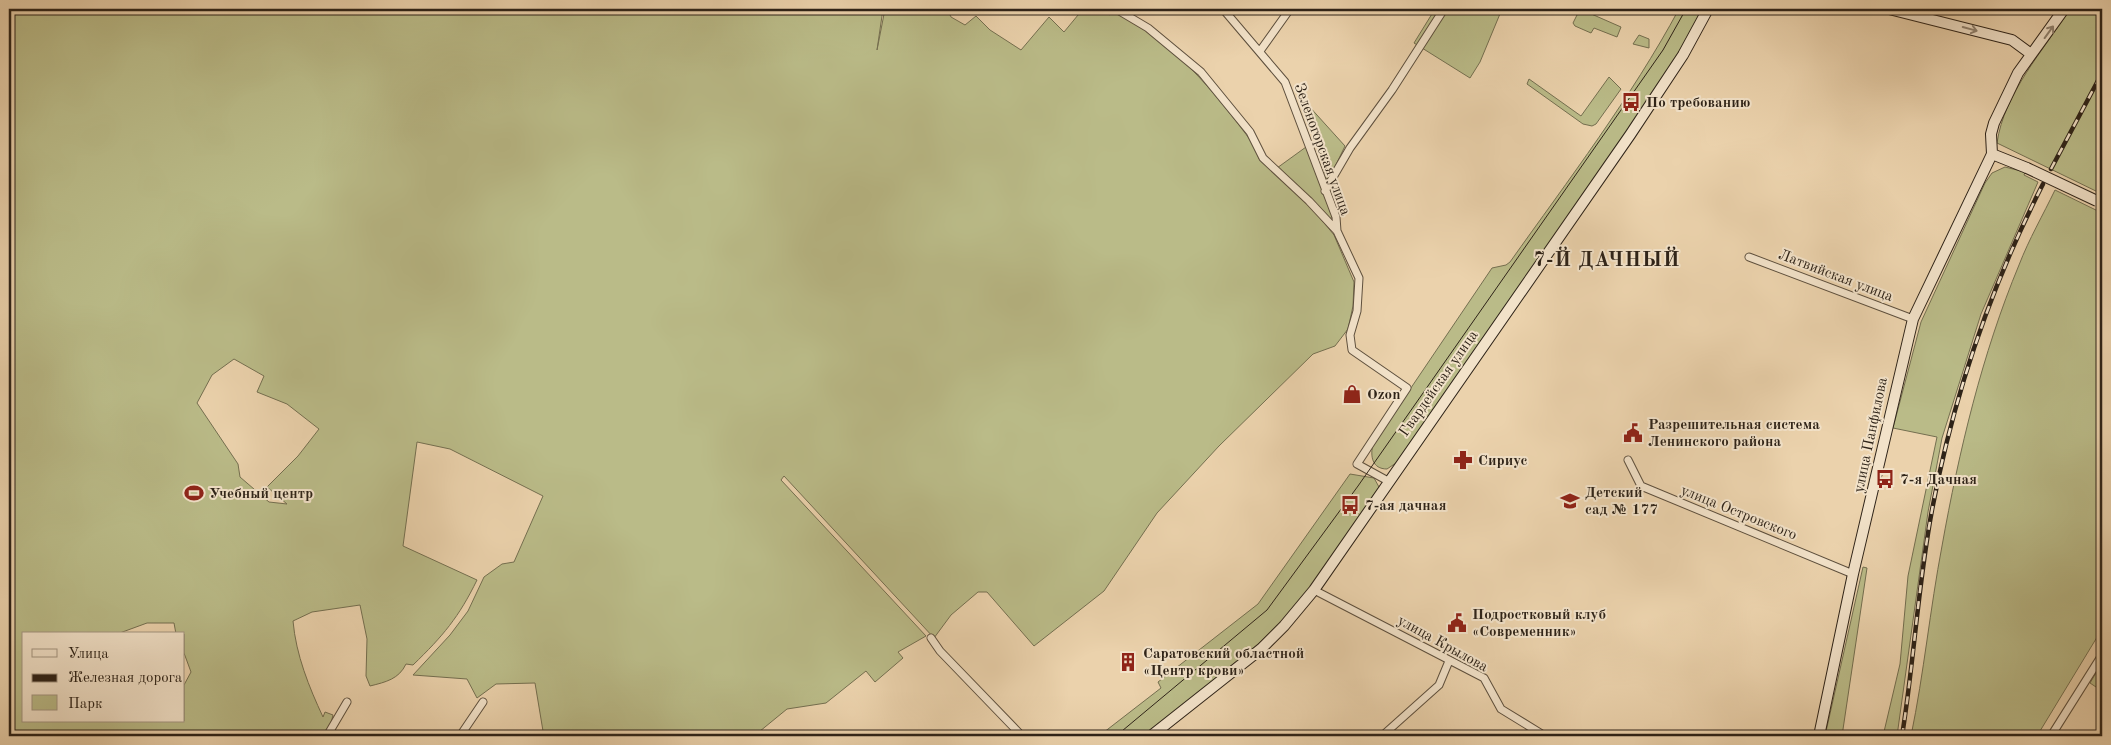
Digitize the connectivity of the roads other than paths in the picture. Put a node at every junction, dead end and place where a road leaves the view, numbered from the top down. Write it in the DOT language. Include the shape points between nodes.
graph roads {
  1 [pos="1116,9"];
  2 [pos="1223,9"];
  3 [pos="1290,9"];
  4 [pos="1444,9"];
  5 [pos="1708,9"];
  6 [pos="1889,9"];
  7 [pos="2064,9"];
  8 [pos="1260,52"];
  9 [pos="2031,54"];
  10 [pos="1992,154"];
  11 [pos="1325,191"];
  12 [pos="2099,202"];
  13 [pos="1337,231"];
  14 [pos="1749,257"];
  15 [pos="1913,319"];
  16 [pos="1628,460"];
  17 [pos="1388,481"];
  18 [pos="1853,574"];
  19 [pos="1314,590"];
  20 [pos="931,638"];
  21 [pos="2102,655"];
  22 [pos="1449,661"];
  23 [pos="347,702"];
  24 [pos="483,702"];
  25 [pos="327,736"];
  26 [pos="460,736"];
  27 [pos="1022,736"];
  28 [pos="1151,736"];
  29 [pos="1382,736"];
  30 [pos="1545,736"];
  31 [pos="1819,736"];
  32 [pos="2051,736"];
  1 -- 13 [label="street" via="1148,28 1201,72 1250,132 1262,158"];
  2 -- 8 [label="street, Зеленогорская улица"];
  3 -- 8 [label="street"];
  4 -- 11 [label="street" via="1350,148"];
  5 -- 17 [label="main road, Гвардейская улица" via="1650,106"];
  6 -- 9 [label="main road, one-way" via="2012,40"];
  9 -- 7 [label="main road, one-way"];
  8 -- 11 [label="street, Зеленогорская улица" via="1285,82"];
  9 -- 10 [label="main road" via="1994,123"];
  10 -- 12 [label="main road, bridge"];
  10 -- 15 [label="main road, улица Панфилова"];
  11 -- 13 [label="street, Зеленогорская улица" via="1336,217"];
  13 -- 17 [label="street" via="1359,278 1357,311 1350,335 1352,350 1407,388 1357,464"];
  14 -- 15 [label="street, Латвийская улица"];
  15 -- 18 [label="main road, улица Панфилова"];
  16 -- 18 [label="street, улица Островского" via="1641,486"];
  17 -- 19 [label="main road, Гвардейская улица"];
  18 -- 31 [label="main road, улица Панфилова"];
  19 -- 22 [label="street, улица Крылова"];
  19 -- 28 [label="main road, Гвардейская улица" via="1261,649"];
  20 -- 27 [label="street"];
  21 -- 32 [label="street"];
  22 -- 29 [label="street" via="1439,685"];
  22 -- 30 [label="street, улица Крылова" via="1484,678 1501,709"];
  23 -- 25 [label="street"];
  24 -- 26 [label="street"];
}
